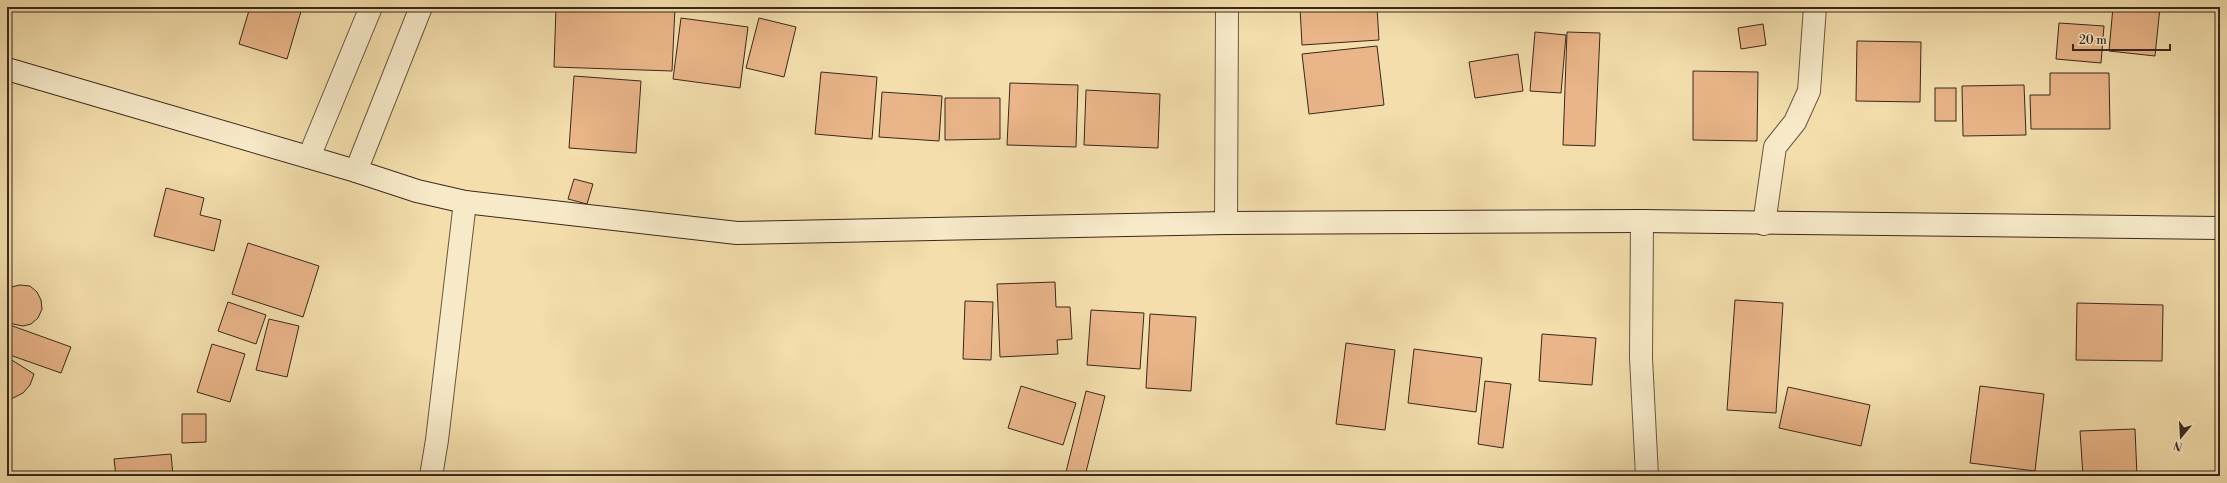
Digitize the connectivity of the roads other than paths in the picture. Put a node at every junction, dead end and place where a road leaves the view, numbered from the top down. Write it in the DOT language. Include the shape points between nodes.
graph roads {
  1 [pos="371,7"];
  2 [pos="421,7"];
  3 [pos="1227,7"];
  4 [pos="1815,7"];
  5 [pos="7,69"];
  6 [pos="308,157"];
  7 [pos="356,171"];
  8 [pos="465,202"];
  9 [pos="1642,222"];
  10 [pos="1226,223"];
  11 [pos="1764,224"];
  12 [pos="2220,228"];
  13 [pos="430,476"];
  14 [pos="1646,476"];
  1 -- 6 [label="main road"];
  2 -- 7 [label="main road"];
  3 -- 10 [label="main road"];
  4 -- 11 [label="main road" via="1809,91 1795,122 1775,147"];
  5 -- 6 [label="main road"];
  6 -- 7 [label="main road"];
  7 -- 8 [label="main road" via="417,191"];
  8 -- 10 [label="main road" via="737,234"];
  8 -- 13 [label="main road" via="438,440"];
  9 -- 10 [label="main road"];
  9 -- 11 [label="main road"];
  9 -- 14 [label="main road" via="1641,358"];
  11 -- 12 [label="main road"];
}
